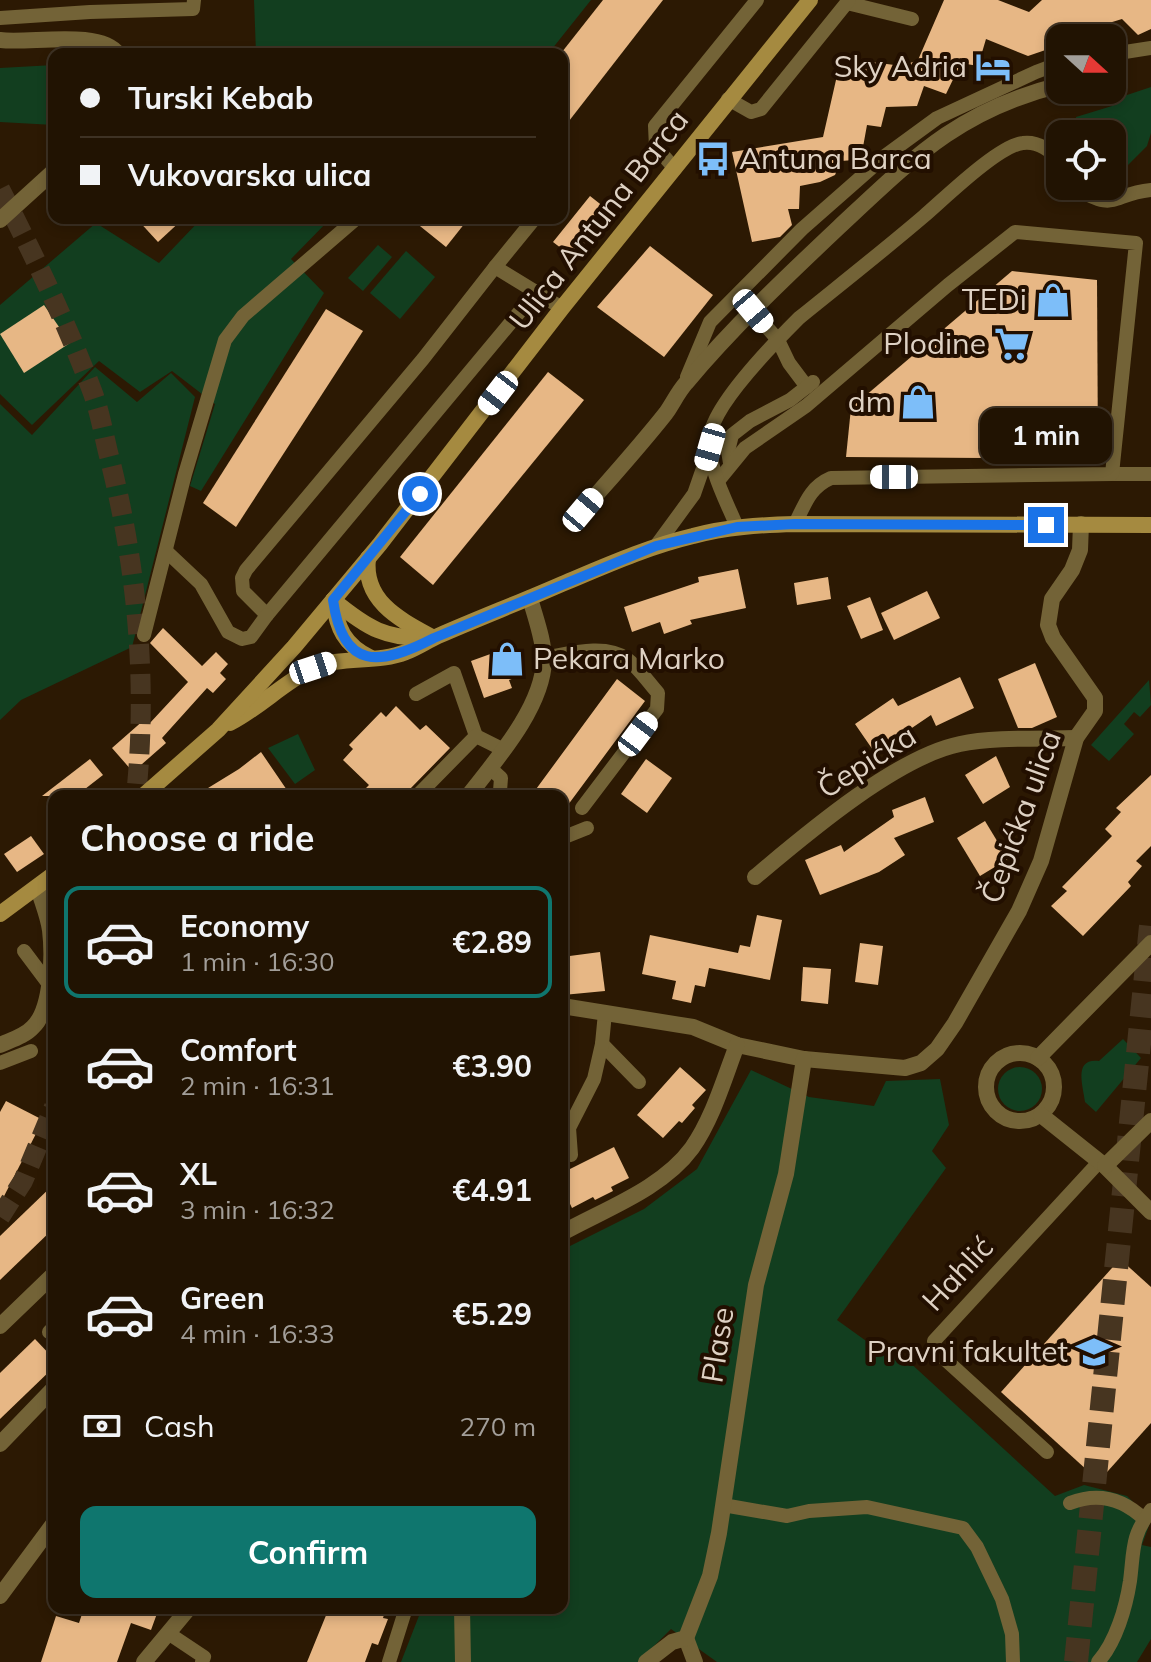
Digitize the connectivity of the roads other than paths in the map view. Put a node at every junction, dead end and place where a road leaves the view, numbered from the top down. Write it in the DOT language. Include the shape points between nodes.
graph roads {
  1 [pos="194,0"];
  2 [pos="757,0"];
  3 [pos="810,0"];
  4 [pos="848,1"];
  5 [pos="0,18"];
  6 [pos="912,19"];
  7 [pos="0,40"];
  8 [pos="113,48"];
  9 [pos="1151,48"];
  10 [pos="1126,52"];
  11 [pos="1046,68"];
  12 [pos="1046,88"];
  13 [pos="728,99"];
  14 [pos="1046,150"];
  15 [pos="675,169"];
  16 [pos="48,176"];
  17 [pos="1151,190"];
  18 [pos="1126,196"];
  19 [pos="0,220"];
  20 [pos="350,224"];
  21 [pos="530,224"];
  22 [pos="1144,243"];
  23 [pos="495,267"];
  24 [pos="537,291"];
  25 [pos="562,308"];
  26 [pos="753,311"];
  27 [pos="778,340"];
  28 [pos="684,385"];
  29 [pos="710,447"];
  30 [pos="730,463"];
  31 [pos="1112,474"];
  32 [pos="1151,474"];
  33 [pos="718,481"];
  34 [pos="583,510"];
  35 [pos="795,524"];
  36 [pos="1081,524"];
  37 [pos="1151,525"];
  38 [pos="737,527"];
  39 [pos="656,546"];
  40 [pos="167,552"];
  41 [pos="368,558"];
  42 [pos="530,598"];
  43 [pos="333,600"];
  44 [pos="267,615"];
  45 [pos="144,635"];
  46 [pos="434,638"];
  47 [pos="372,658"];
  48 [pos="544,658"];
  49 [pos="416,694"];
  50 [pos="218,730"];
  51 [pos="476,736"];
  52 [pos="1076,738"];
  53 [pos="504,750"];
  54 [pos="490,768"];
  55 [pos="150,790"];
  56 [pos="423,790"];
  57 [pos="473,790"];
  58 [pos="500,790"];
  59 [pos="582,808"];
  60 [pos="587,828"];
  61 [pos="568,836"];
  62 [pos="755,877"];
  63 [pos="48,879"];
  64 [pos="38,888"];
  65 [pos="0,914"];
  66 [pos="48,924"];
  67 [pos="1151,943"];
  68 [pos="24,951"];
  69 [pos="48,983"];
  70 [pos="568,1007"];
  71 [pos="605,1013"];
  72 [pos="602,1044"];
  73 [pos="0,1045"];
  74 [pos="737,1045"];
  75 [pos="31,1051"];
  76 [pos="1038,1058"];
  77 [pos="804,1059"];
  78 [pos="0,1063"];
  79 [pos="639,1082"];
  80 [pos="1041,1115"];
  81 [pos="1151,1121"];
  82 [pos="571,1155"];
  83 [pos="1102,1164"];
  84 [pos="1151,1212"];
  85 [pos="568,1230"];
  86 [pos="48,1280"];
  87 [pos="0,1326"];
  88 [pos="48,1394"];
  89 [pos="0,1444"];
  90 [pos="1047,1452"];
  91 [pos="1070,1503"];
  92 [pos="723,1505"];
  93 [pos="1147,1515"];
  94 [pos="48,1531"];
  95 [pos="0,1596"];
  96 [pos="184,1614"];
  97 [pos="404,1614"];
  98 [pos="462,1614"];
  99 [pos="168,1633"];
  100 [pos="686,1638"];
  101 [pos="144,1662"];
  102 [pos="202,1662"];
  103 [pos="389,1662"];
  104 [pos="463,1662"];
  105 [pos="646,1662"];
  106 [pos="695,1662"];
  107 [pos="1013,1662"];
  108 [pos="1098,1662"];
  1 -- 5 [label="lane" via="193,9"];
  2 -- 15 [label="lane" via="655,126 656,147"];
  3 -- 13 [label="main road, Ulica Antuna Barca"];
  4 -- 6 [label="lane"];
  4 -- 13 [label="lane, Ulica Antuna Barca" via="761,109 751,112"];
  7 -- 8 [label="street" via="84,40"];
  9 -- 10 [label="lane"];
  11 -- 28 [label="lane" via="937,118 885,156 802,229 710,322"];
  12 -- 26 [label="street" via="983,111 912,159"];
  13 -- 15 [label="main road, Ulica Antuna Barca"];
  14 -- 27 [label="lane" via="1022,143 1012,146"];
  15 -- 25 [label="main road, Ulica Antuna Barca"];
  16 -- 19 [label="street"];
  17 -- 18 [label="lane"];
  20 -- 40 [label="lane" via="243,316 225,340"];
  21 -- 23 [label="lane"];
  22 -- 30 [label="lane" via="1015,232"];
  22 -- 31 [label="lane"];
  23 -- 24 [label="lane"];
  23 -- 44 [label="lane" via="246,570 243,591"];
  24 -- 25 [label="lane"];
  24 -- 44 [label="lane"];
  25 -- 41 [label="main road, Ulica Antuna Barca"];
  26 -- 27 [label="lane"];
  26 -- 28 [label="street"];
  27 -- 29 [label="lane" via="719,411"];
  27 -- 30 [label="lane" via="789,363 810,384 732,435"];
  28 -- 34 [label="street"];
  29 -- 33 [label="lane"];
  29 -- 39 [label="lane" via="694,494"];
  30 -- 33 [label="lane"];
  31 -- 32 [label="lane"];
  31 -- 35 [label="lane" via="831,478 811,491"];
  33 -- 38 [label="lane"];
  35 -- 36 [label="main road"];
  35 -- 38 [label="main road"];
  36 -- 37 [label="main road"];
  36 -- 52 [label="street, Čepićka ulica" via="1080,550 1048,613 1053,638 1097,704"];
  38 -- 39 [label="main road"];
  39 -- 42 [label="main road"];
  40 -- 44 [label="lane" via="201,584 234,636 251,637"];
  40 -- 45 [label="lane"];
  41 -- 43 [label="main road, Ulica Antuna Barca"];
  41 -- 46 [label="main road" via="366,576 378,599"];
  42 -- 46 [label="main road"];
  42 -- 48 [label="street"];
  43 -- 46 [label="main road" via="383,634"];
  43 -- 47 [label="main road" via="345,640"];
  43 -- 50 [label="main road, Ulica Antuna Barca"];
  46 -- 47 [label="main road" via="405,653"];
  47 -- 50 [label="main road" via="313,668"];
  48 -- 53 [label="street" via="532,703"];
  48 -- 59 [label="lane" via="613,653 629,660 658,693 657,709"];
  49 -- 51 [label="lane" via="454,673"];
  50 -- 55 [label="main road"];
  51 -- 53 [label="lane"];
  51 -- 56 [label="lane"];
  52 -- 62 [label="street, Čepićka" via="963,743 938,750 879,782"];
  52 -- 77 [label="street, Čepićka ulica" via="1041,861 1019,911 937,1049 905,1068"];
  53 -- 54 [label="street"];
  54 -- 57 [label="street"];
  54 -- 58 [label="lane" via="501,778"];
  60 -- 61 [label="lane"];
  63 -- 64 [label="main road"];
  64 -- 65 [label="main road"];
  64 -- 66 [label="street"];
  67 -- 76 [label="street"];
  68 -- 69 [label="lane"];
  69 -- 73 [label="street" via="41,1017 32,1029"];
  70 -- 71 [label="street"];
  71 -- 72 [label="lane"];
  71 -- 74 [label="street" via="693,1027"];
  72 -- 79 [label="lane"];
  72 -- 82 [label="lane" via="594,1079 569,1128"];
  74 -- 77 [label="street"];
  74 -- 85 [label="street" via="707,1120 678,1164 661,1179"];
  75 -- 78 [label="lane"];
  76 -- 80 [label="street" via="1048,1066 1055,1086"];
  76 -- 80 [label="street" via="1025,1053 1003,1057 986,1085 992,1107 1009,1120"];
  77 -- 92 [label="street, Plase" via="786,1174 756,1285"];
  80 -- 83 [label="street"];
  81 -- 83 [label="street, Hahlić"];
  83 -- 84 [label="street"];
  83 -- 90 [label="lane, Hahlić" via="934,1341 936,1351"];
  86 -- 87 [label="street"];
  88 -- 89 [label="street"];
  91 -- 93 [label="lane" via="1085,1497 1117,1500"];
  92 -- 100 [label="street, Plase" via="710,1576"];
  92 -- 107 [label="lane" via="787,1516 867,1507 963,1528 1002,1599"];
  93 -- 108 [label="lane" via="1133,1543 1119,1622"];
  94 -- 95 [label="street"];
  96 -- 99 [label="street"];
  97 -- 103 [label="lane"];
  98 -- 104 [label="street"];
  99 -- 101 [label="street"];
  99 -- 102 [label="lane" via="204,1657"];
  100 -- 105 [label="street"];
  100 -- 106 [label="street"];
}
